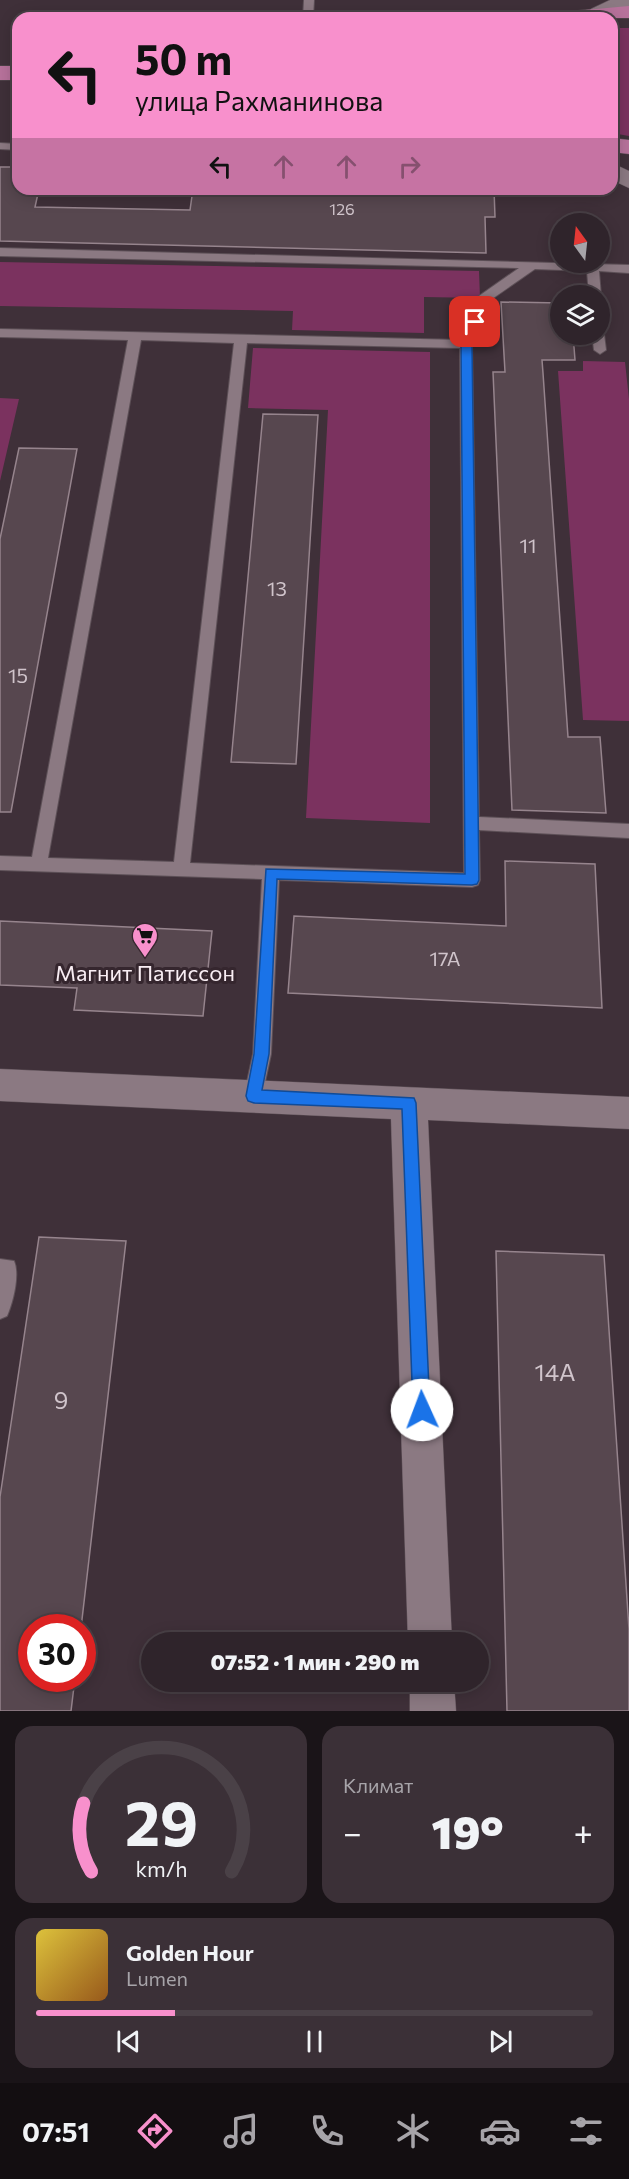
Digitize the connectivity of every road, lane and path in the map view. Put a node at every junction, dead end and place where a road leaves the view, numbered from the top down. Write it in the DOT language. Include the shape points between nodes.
graph roads {
  1 [pos="628,0"];
  2 [pos="600,12"];
  3 [pos="0,252"];
  4 [pos="532,265"];
  5 [pos="550,266"];
  6 [pos="610,267"];
  7 [pos="629,268"];
  8 [pos="0,333"];
  9 [pos="135,336"];
  10 [pos="241,339"];
  11 [pos="466,344"];
  12 [pos="599,345"];
  13 [pos="600,350"];
  14 [pos="471,824"];
  15 [pos="629,831"];
  16 [pos="0,863"];
  17 [pos="39,864"];
  18 [pos="181,870"];
  19 [pos="271,873"];
  20 [pos="0,1085"];
  21 [pos="254,1096"];
  22 [pos="409,1103"];
  23 [pos="629,1113"];
  24 [pos="0,1268"];
  25 [pos="0,1309"];
  26 [pos="430,1632"];
  27 [pos="432,1692"];
  28 [pos="433,1711"];
  1 -- 2 [label="street"];
  3 -- 4 [label="lane"];
  4 -- 5 [label="lane"];
  4 -- 11 [label="lane" via="483,299"];
  6 -- 7 [label="lane"];
  8 -- 9 [label="lane"];
  9 -- 10 [label="lane"];
  9 -- 17 [label="lane"];
  10 -- 11 [label="lane"];
  10 -- 18 [label="lane"];
  11 -- 14 [label="lane"];
  12 -- 13 [label="lane"];
  14 -- 15 [label="lane"];
  14 -- 19 [label="lane" via="472,880"];
  16 -- 17 [label="lane"];
  17 -- 18 [label="lane"];
  18 -- 19 [label="lane"];
  19 -- 21 [label="lane" via="262,1054"];
  20 -- 21 [label="street"];
  21 -- 22 [label="street"];
  22 -- 23 [label="street"];
  22 -- 26 [label="street"];
  24 -- 25 [label="lane" via="7,1268"];
  27 -- 28 [label="street"];
}
